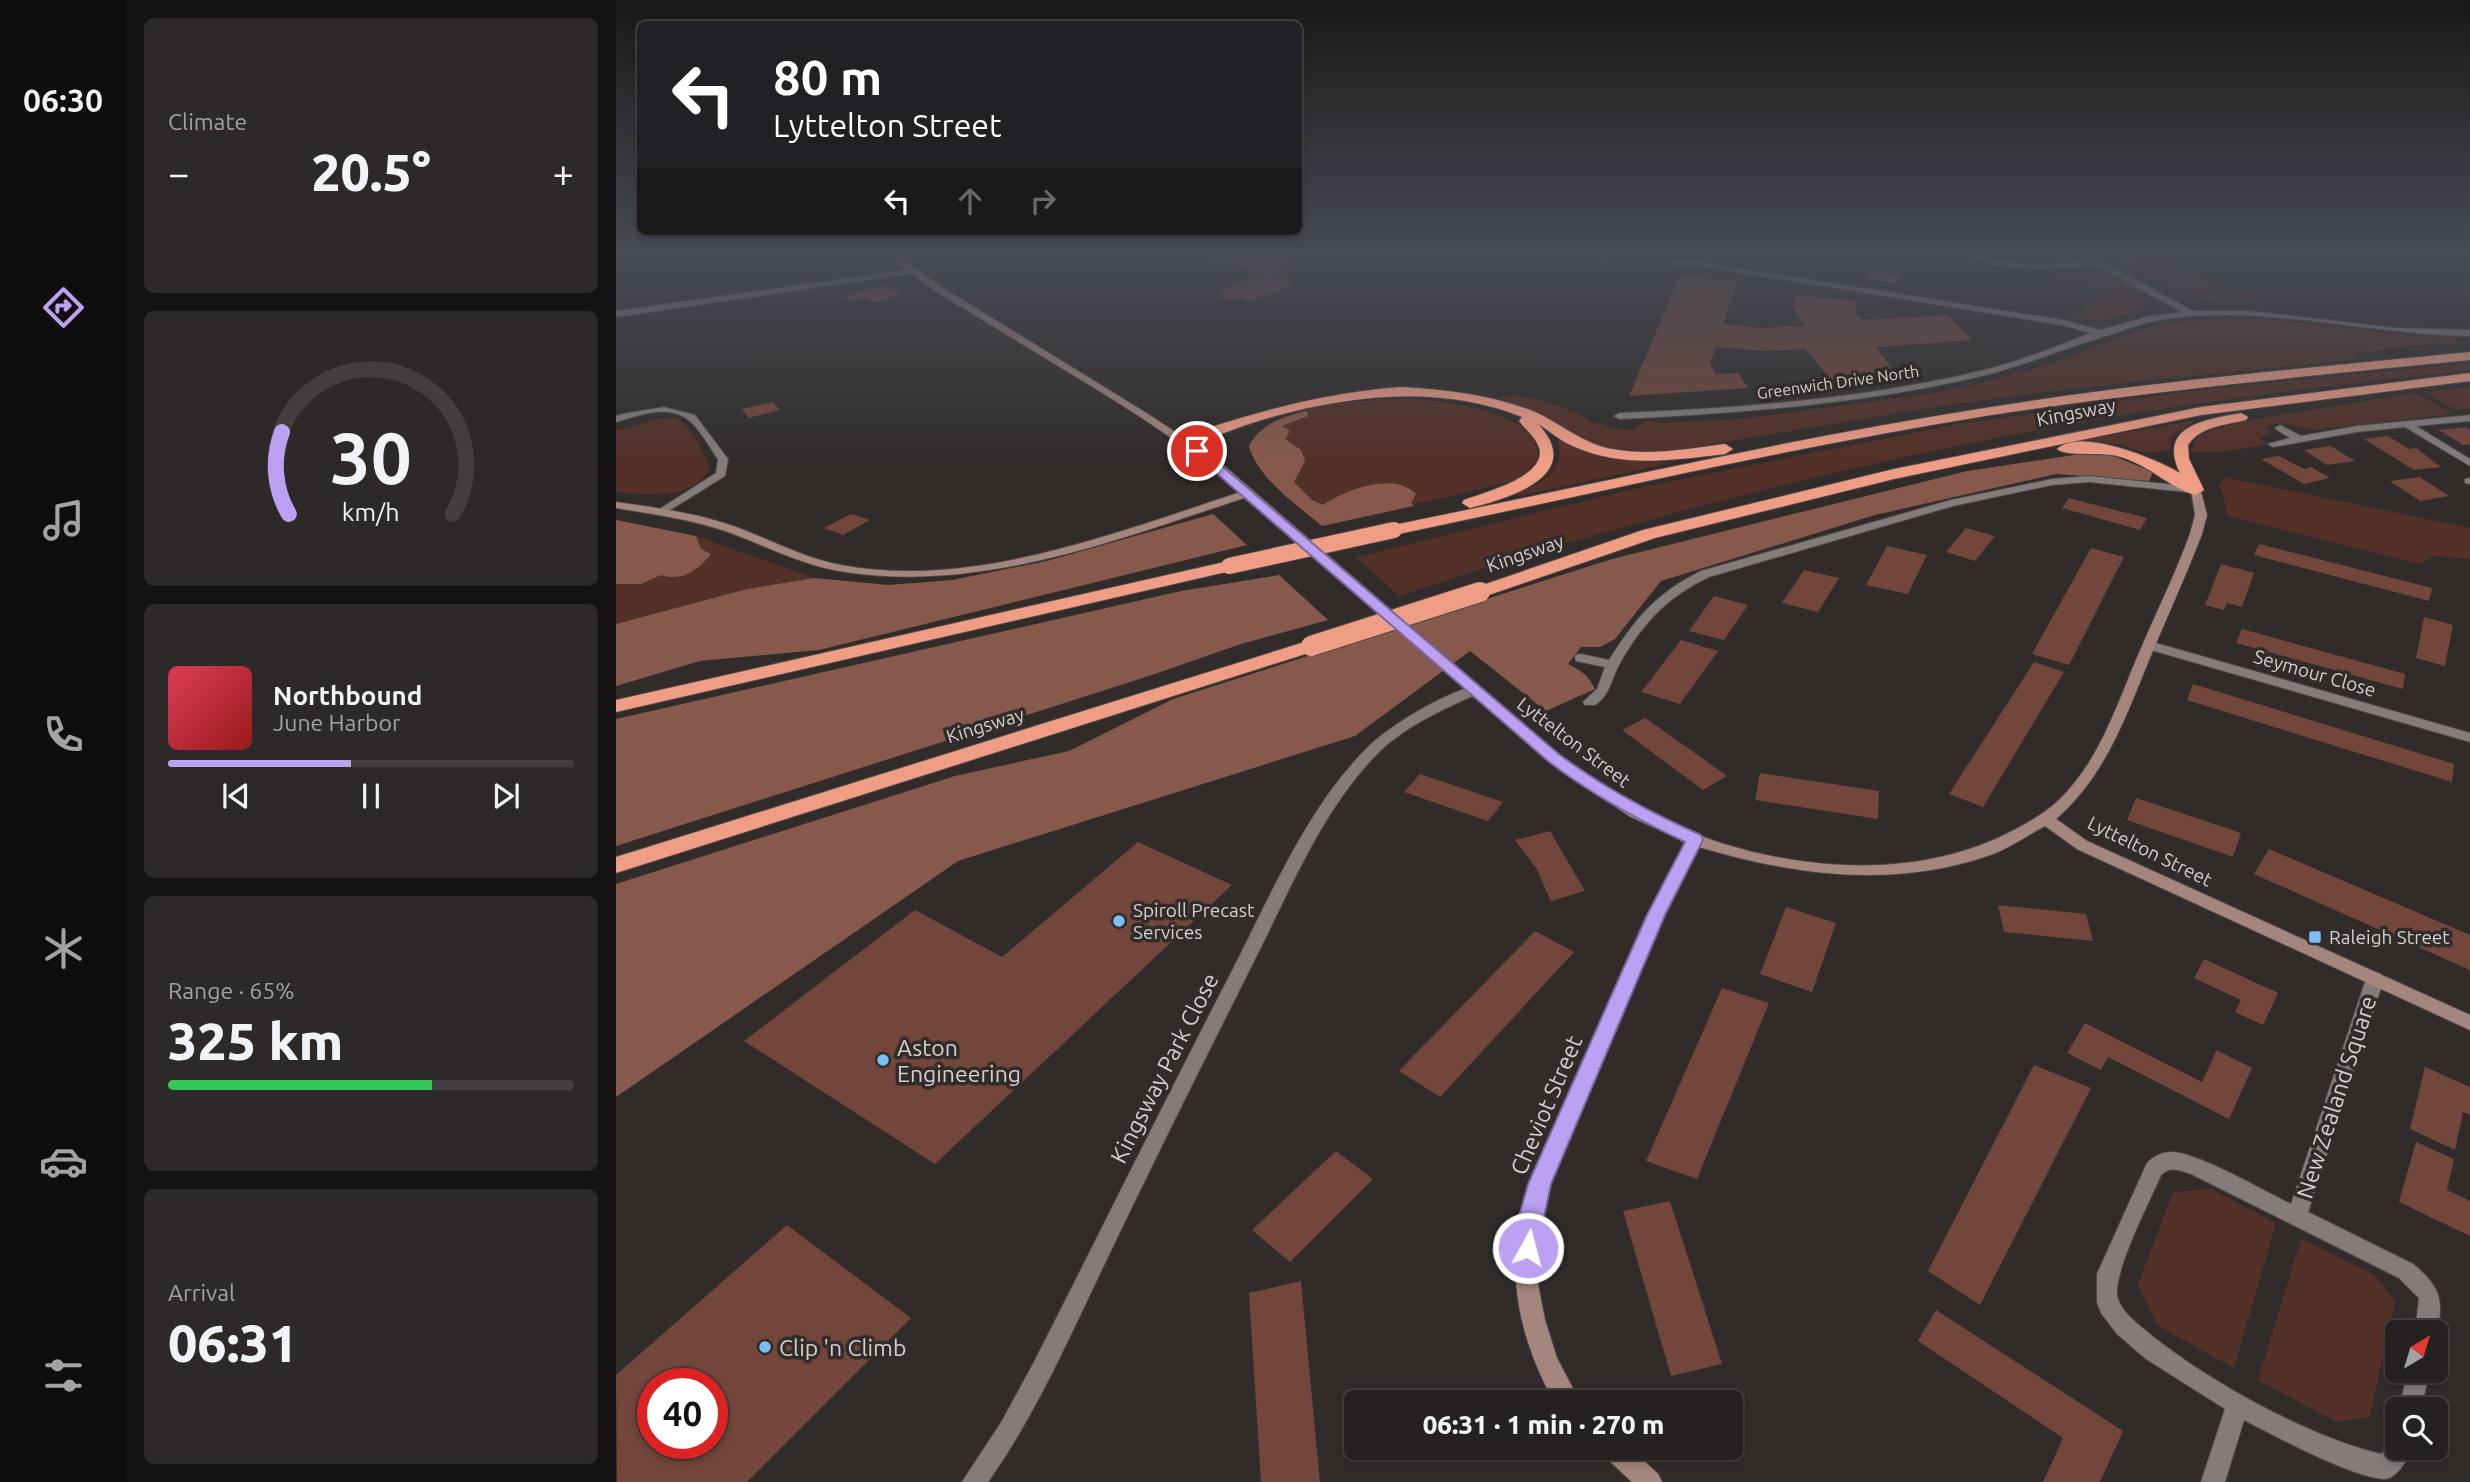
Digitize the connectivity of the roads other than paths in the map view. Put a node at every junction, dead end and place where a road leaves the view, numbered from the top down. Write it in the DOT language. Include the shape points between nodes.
graph roads {
  1 [pos="993,322"];
  2 [pos="2046,322"];
  3 [pos="2137,322"];
  4 [pos="2330,322"];
  5 [pos="2470,333"];
  6 [pos="2103,334"];
  7 [pos="2470,356"];
  8 [pos="2470,377"];
  9 [pos="1519,413"];
  10 [pos="1619,416"];
  11 [pos="2470,418"];
  12 [pos="616,419"];
  13 [pos="2406,424"];
  14 [pos="2280,428"];
  15 [pos="1866,432"];
  16 [pos="2299,439"];
  17 [pos="1183,441"];
  18 [pos="2273,444"];
  19 [pos="2470,463"];
  20 [pos="1894,474"];
  21 [pos="2196,490"];
  22 [pos="1249,493"];
  23 [pos="616,505"];
  24 [pos="662,512"];
  25 [pos="1398,528"];
  26 [pos="2149,645"];
  27 [pos="1581,658"];
  28 [pos="1612,665"];
  29 [pos="1474,690"];
  30 [pos="1590,702"];
  31 [pos="616,706"];
  32 [pos="2470,738"];
  33 [pos="2046,819"];
  34 [pos="1695,840"];
  35 [pos="616,865"];
  36 [pos="2375,979"];
  37 [pos="2470,1023"];
  38 [pos="2297,1216"];
  39 [pos="2429,1320"];
  40 [pos="1560,1390"];
  41 [pos="2238,1404"];
  42 [pos="1625,1460"];
  43 [pos="2391,1460"];
  44 [pos="974,1482"];
  45 [pos="1650,1482"];
  46 [pos="2213,1482"];
  1 -- 17 [label="street, Lyttelton Street"];
  2 -- 6 [label="street"];
  3 -- 6 [label="street, Greenwich Drive North"];
  4 -- 5 [label="street, Greenwich Drive North" via="2407,332"];
  6 -- 10 [label="street, Greenwich Drive North" via="2018,364 1858,398"];
  7 -- 15 [label="highway, Kingsway" via="2152,388"];
  8 -- 20 [label="highway, Kingsway" via="2201,411"];
  8 -- 21 [label="highway" via="2200,428 2180,449"];
  9 -- 15 [label="highway" via="1588,447 1631,456 1670,456"];
  9 -- 17 [label="highway" via="1444,394 1365,393 1301,403"];
  9 -- 25 [label="highway" via="1549,449 1536,474 1501,493"];
  11 -- 13 [label="street"];
  12 -- 24 [label="street" via="650,410 685,413 723,459 721,474"];
  13 -- 16 [label="street"];
  13 -- 19 [label="street"];
  14 -- 16 [label="street"];
  15 -- 25 [label="highway, Kingsway"];
  16 -- 18 [label="street"];
  17 -- 22 [label="street, Lyttelton Street"];
  20 -- 21 [label="highway" via="2093,447 2136,455"];
  20 -- 35 [label="highway, Kingsway, bridge" via="1649,534 1480,592"];
  21 -- 26 [label="street" via="2201,503 2196,534"];
  21 -- 28 [label="street" via="2089,480 2052,482 1951,503 1705,575 1675,588 1653,606"];
  22 -- 24 [label="street" via="1031,559 933,573 865,572 826,565 715,523"];
  22 -- 29 [label="street, Lyttelton Street"];
  23 -- 24 [label="street"];
  25 -- 31 [label="highway, Kingsway, bridge"];
  26 -- 32 [label="street, Seymour Close"];
  26 -- 33 [label="street" via="2108,742 2087,779"];
  27 -- 28 [label="street"];
  28 -- 30 [label="street" via="1603,694"];
  29 -- 34 [label="street, Lyttelton Street" via="1587,783 1634,812"];
  29 -- 44 [label="street, Kingsway Park Close" via="1398,728 1335,795 1185,1077 1053,1348 993,1457"];
  33 -- 34 [label="street, Lyttelton Street" via="1988,849 1891,869 1847,870 1772,861"];
  33 -- 36 [label="street, Lyttelton Street" via="2082,845"];
  34 -- 40 [label="street, Cheviot Street" via="1656,915 1545,1172 1530,1223 1526,1272 1534,1315"];
  36 -- 37 [label="street, Lyttelton Street"];
  36 -- 38 [label="street, New Zealand Square"];
  38 -- 39 [label="street, New Zealand Square" via="2406,1271 2433,1300"];
  38 -- 41 [label="street, New Zealand Square" via="2196,1167 2173,1160 2161,1162 2108,1274 2110,1307 2132,1331 2178,1367"];
  41 -- 43 [label="street, New Zealand Square" via="2366,1465 2386,1467"];
  41 -- 46 [label="street"];
  42 -- 45 [label="street"];
}
